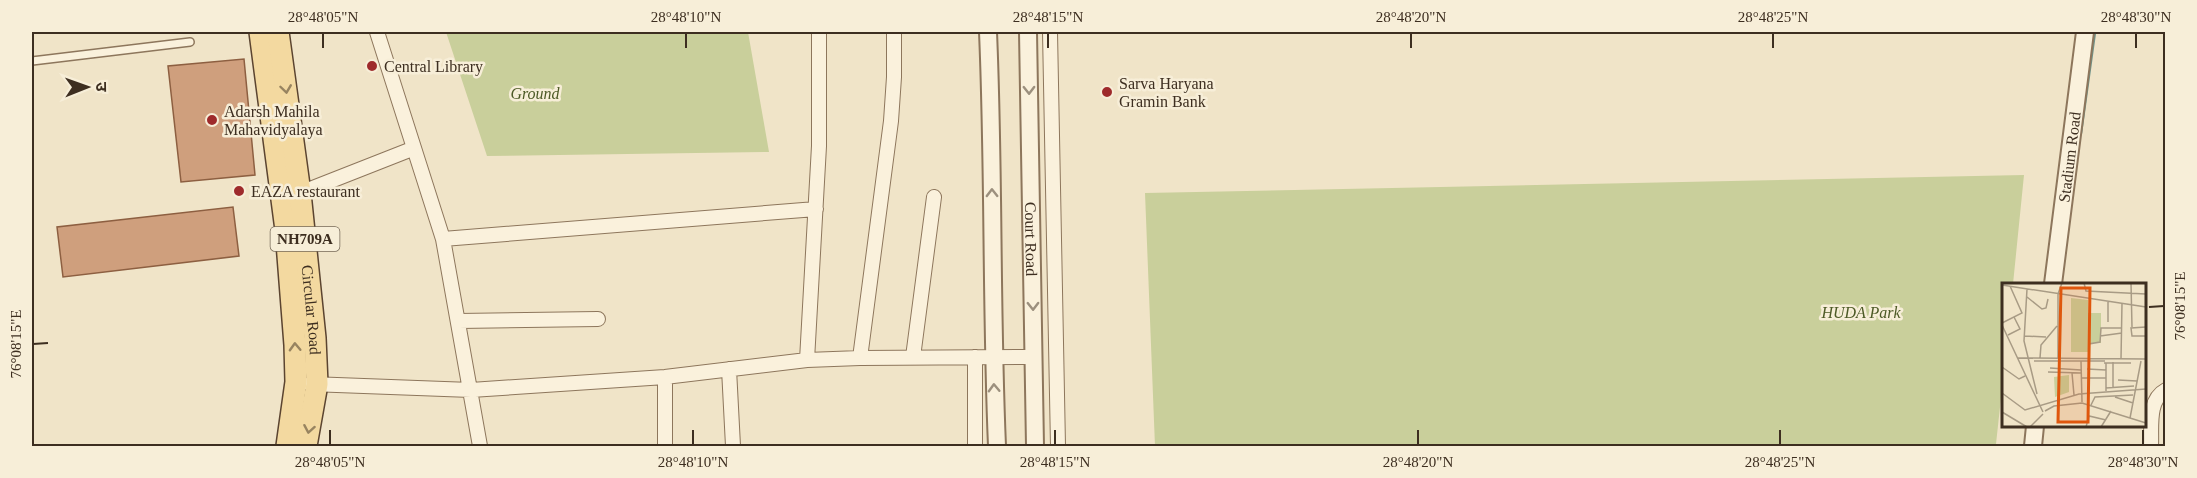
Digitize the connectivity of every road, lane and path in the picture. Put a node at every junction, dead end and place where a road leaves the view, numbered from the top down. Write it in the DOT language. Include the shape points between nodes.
graph roads {
  1 [pos="260,32"];
  2 [pos="278,32"];
  3 [pos="377,32"];
  4 [pos="819,32"];
  5 [pos="894,32"];
  6 [pos="988,32"];
  7 [pos="1028,32"];
  8 [pos="1050,32"];
  9 [pos="2085,32"];
  10 [pos="190,42"];
  11 [pos="32,61"];
  12 [pos="412,149"];
  13 [pos="300,193"];
  14 [pos="934,197"];
  15 [pos="816,209"];
  16 [pos="443,239"];
  17 [pos="2053,283"];
  18 [pos="598,319"];
  19 [pos="459,321"];
  20 [pos="913,357"];
  21 [pos="975,357"];
  22 [pos="993,357"];
  23 [pos="1034,357"];
  24 [pos="860,358"];
  25 [pos="807,360"];
  26 [pos="729,369"];
  27 [pos="665,377"];
  28 [pos="306,383"];
  29 [pos="471,390"];
  30 [pos="2166,390"];
  31 [pos="2035,427"];
  32 [pos="287,447"];
  33 [pos="306,447"];
  34 [pos="480,447"];
  35 [pos="665,447"];
  36 [pos="733,447"];
  37 [pos="975,447"];
  38 [pos="997,447"];
  39 [pos="1035,447"];
  40 [pos="1058,447"];
  41 [pos="2033,447"];
  42 [pos="2151,447"];
  28 -- 1 [label="main road, NH709A, one-way" via="295,345 286,230"];
  2 -- 13 [label="main road, Circular Road / NH709A, one-way"];
  3 -- 12 [label="street"];
  4 -- 15 [label="street"];
  5 -- 24 [label="street" via="891,121"];
  22 -- 6 [label="street, one-way"];
  7 -- 23 [label="street, Court Road, one-way"];
  8 -- 40 [label="street"];
  9 -- 17 [label="street, Stadium Road"];
  10 -- 11 [label="lane"];
  12 -- 13 [label="street"];
  12 -- 16 [label="street"];
  13 -- 28 [label="main road, Circular Road / NH709A" via="315,338"];
  14 -- 20 [label="street"];
  15 -- 16 [label="street"];
  15 -- 25 [label="street"];
  16 -- 19 [label="street"];
  18 -- 19 [label="street"];
  19 -- 29 [label="street"];
  20 -- 21 [label="street"];
  20 -- 24 [label="street"];
  21 -- 22 [label="street"];
  21 -- 37 [label="street"];
  22 -- 23 [label="street"];
  38 -- 22 [label="street, one-way"];
  23 -- 39 [label="street, Court Road"];
  24 -- 25 [label="street"];
  25 -- 26 [label="street"];
  26 -- 27 [label="street"];
  26 -- 36 [label="street"];
  27 -- 29 [label="street"];
  27 -- 35 [label="street"];
  28 -- 29 [label="street"];
  28 -- 32 [label="main road, NH709A"];
  28 -- 33 [label="main road, Circular Road / NH709A, one-way"];
  29 -- 34 [label="street"];
  30 -- 42 [label="street" via="2158,394 2153,405"];
  31 -- 41 [label="street"];
}
